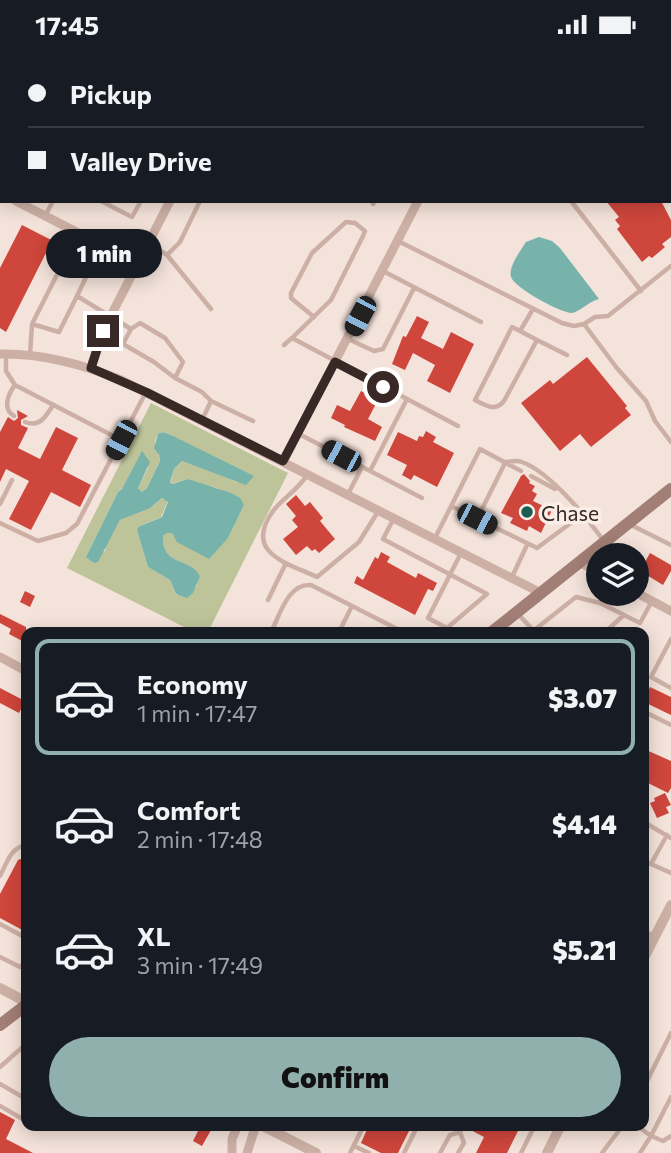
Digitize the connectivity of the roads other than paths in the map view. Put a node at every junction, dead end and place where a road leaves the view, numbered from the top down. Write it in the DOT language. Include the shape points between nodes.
graph roads {
  1 [pos="20,203"];
  2 [pos="52,203"];
  3 [pos="105,203"];
  4 [pos="140,203"];
  5 [pos="168,203"];
  6 [pos="199,203"];
  7 [pos="417,203"];
  8 [pos="573,203"];
  9 [pos="45,216"];
  10 [pos="398,241"];
  11 [pos="148,243"];
  12 [pos="167,255"];
  13 [pos="137,263"];
  14 [pos="671,267"];
  15 [pos="383,271"];
  16 [pos="414,288"];
  17 [pos="641,291"];
  18 [pos="77,296"];
  19 [pos="211,309"];
  20 [pos="533,309"];
  21 [pos="110,317"];
  22 [pos="314,317"];
  23 [pos="481,322"];
  24 [pos="32,324"];
  25 [pos="584,324"];
  26 [pos="131,329"];
  27 [pos="520,331"];
  28 [pos="292,338"];
  29 [pos="348,339"];
  30 [pos="537,339"];
  31 [pos="284,345"];
  32 [pos="3,354"];
  33 [pos="567,355"];
  34 [pos="30,356"];
  35 [pos="335,362"];
  36 [pos="91,368"];
  37 [pos="175,378"];
  38 [pos="15,385"];
  39 [pos="146,392"];
  40 [pos="407,399"];
  41 [pos="211,401"];
  42 [pos="53,405"];
  43 [pos="14,416"];
  44 [pos="202,420"];
  45 [pos="253,421"];
  46 [pos="25,422"];
  47 [pos="458,426"];
  48 [pos="298,433"];
  49 [pos="121,440"];
  50 [pos="671,442"];
  51 [pos="283,461"];
  52 [pos="505,463"];
  53 [pos="362,467"];
  54 [pos="370,471"];
  55 [pos="521,471"];
  56 [pos="307,474"];
  57 [pos="531,476"];
  58 [pos="12,480"];
  59 [pos="671,489"];
  60 [pos="562,492"];
  61 [pos="348,494"];
  62 [pos="422,498"];
  63 [pos="0,504"];
  64 [pos="451,506"];
  65 [pos="379,510"];
  66 [pos="583,514"];
  67 [pos="394,518"];
  68 [pos="477,519"];
  69 [pos="0,523"];
  70 [pos="628,523"];
  71 [pos="434,538"];
  72 [pos="605,542"];
  73 [pos="527,545"];
  74 [pos="671,545"];
  75 [pos="462,552"];
  76 [pos="579,562"];
  77 [pos="286,563"];
  78 [pos="586,566"];
  79 [pos="450,574"];
  80 [pos="511,577"];
  81 [pos="541,593"];
  82 [pos="649,599"];
  83 [pos="268,600"];
  84 [pos="586,600"];
  85 [pos="652,601"];
  86 [pos="352,606"];
  87 [pos="606,606"];
  88 [pos="671,611"];
  89 [pos="517,612"];
  90 [pos="624,615"];
  91 [pos="274,627"];
  92 [pos="342,627"];
  93 [pos="393,627"];
  94 [pos="445,627"];
  95 [pos="448,627"];
  96 [pos="498,627"];
  97 [pos="530,627"];
  98 [pos="539,627"];
  99 [pos="611,627"];
  100 [pos="671,639"];
  101 [pos="0,657"];
  102 [pos="21,668"];
  103 [pos="671,688"];
  104 [pos="649,714"];
  105 [pos="671,725"];
  106 [pos="649,825"];
  107 [pos="669,836"];
  108 [pos="21,846"];
  109 [pos="651,864"];
  110 [pos="671,873"];
  111 [pos="0,876"];
  112 [pos="671,905"];
  113 [pos="0,924"];
  114 [pos="649,933"];
  115 [pos="21,935"];
  116 [pos="655,936"];
  117 [pos="649,946"];
  118 [pos="0,957"];
  119 [pos="21,966"];
  120 [pos="0,988"];
  121 [pos="21,1001"];
  122 [pos="21,1008"];
  123 [pos="0,1025"];
  124 [pos="671,1033"];
  125 [pos="21,1048"];
  126 [pos="0,1067"];
  127 [pos="649,1077"];
  128 [pos="0,1084"];
  129 [pos="21,1096"];
  130 [pos="671,1097"];
  131 [pos="0,1106"];
  132 [pos="665,1109"];
  133 [pos="671,1112"];
  134 [pos="21,1118"];
  135 [pos="235,1131"];
  136 [pos="254,1131"];
  137 [pos="283,1131"];
  138 [pos="361,1131"];
  139 [pos="415,1131"];
  140 [pos="532,1131"];
  141 [pos="558,1131"];
  142 [pos="618,1131"];
  143 [pos="644,1131"];
  144 [pos="460,1132"];
  145 [pos="651,1136"];
  146 [pos="671,1136"];
  147 [pos="354,1146"];
  148 [pos="232,1153"];
  149 [pos="247,1153"];
  150 [pos="316,1153"];
  151 [pos="351,1153"];
  152 [pos="369,1153"];
  153 [pos="404,1153"];
  154 [pos="440,1153"];
  155 [pos="458,1153"];
  156 [pos="521,1153"];
  157 [pos="547,1153"];
  158 [pos="602,1153"];
  159 [pos="640,1153"];
  1 -- 9 [label="street"];
  2 -- 9 [label="lane"];
  3 -- 4 [label="lane" via="132,217"];
  5 -- 11 [label="street"];
  6 -- 12 [label="lane" via="180,241"];
  7 -- 10 [label="street"];
  8 -- 17 [label="lane"];
  9 -- 13 [label="street"];
  10 -- 15 [label="street"];
  10 -- 20 [label="lane"];
  11 -- 12 [label="lane"];
  11 -- 13 [label="street"];
  12 -- 19 [label="lane"];
  13 -- 21 [label="street"];
  14 -- 17 [label="lane"];
  15 -- 16 [label="lane"];
  15 -- 29 [label="street"];
  16 -- 23 [label="lane"];
  16 -- 29 [label="lane" via="383,349 374,351"];
  17 -- 25 [label="lane" via="608,316"];
  18 -- 21 [label="lane"];
  18 -- 24 [label="lane" via="59,332"];
  18 -- 24 [label="lane" via="89,271 65,258"];
  20 -- 25 [label="lane" via="569,326"];
  20 -- 27 [label="lane"];
  21 -- 26 [label="lane"];
  21 -- 36 [label="street"];
  22 -- 22 [label="lane" via="331,300 363,236 365,230 355,223 346,222 312,253 291,293 295,303"];
  22 -- 28 [label="lane"];
  24 -- 34 [label="lane"];
  25 -- 50 [label="lane" via="646,401"];
  26 -- 37 [label="lane" via="123,344"];
  26 -- 37 [label="lane" via="139,323 165,338 183,362"];
  27 -- 30 [label="lane"];
  27 -- 30 [label="lane" via="512,327 475,400 492,407 501,405"];
  28 -- 31 [label="lane"];
  28 -- 35 [label="lane"];
  29 -- 35 [label="street"];
  30 -- 33 [label="lane"];
  32 -- 34 [label="street"];
  32 -- 38 [label="lane"];
  34 -- 36 [label="street"];
  35 -- 40 [label="lane"];
  35 -- 48 [label="street"];
  36 -- 39 [label="street"];
  37 -- 41 [label="lane"];
  38 -- 42 [label="lane"];
  38 -- 43 [label="lane" via="7,408"];
  39 -- 44 [label="street"];
  39 -- 49 [label="lane"];
  40 -- 47 [label="lane"];
  40 -- 54 [label="lane"];
  41 -- 44 [label="lane"];
  41 -- 45 [label="lane"];
  42 -- 46 [label="lane" via="40,422"];
  42 -- 49 [label="lane"];
  44 -- 51 [label="street"];
  48 -- 51 [label="street"];
  48 -- 53 [label="lane"];
  49 -- 69 [label="lane" via="77,524 66,533 38,541"];
  51 -- 56 [label="street"];
  52 -- 55 [label="lane"];
  52 -- 60 [label="lane" via="522,462"];
  52 -- 64 [label="lane" via="480,449"];
  52 -- 68 [label="lane"];
  53 -- 54 [label="lane"];
  53 -- 61 [label="lane"];
  54 -- 62 [label="lane"];
  56 -- 61 [label="street"];
  56 -- 77 [label="lane" via="265,527 262,540 266,550"];
  57 -- 60 [label="lane"];
  58 -- 63 [label="lane"];
  59 -- 70 [label="main road"];
  60 -- 66 [label="lane"];
  61 -- 65 [label="street"];
  64 -- 68 [label="lane"];
  64 -- 71 [label="lane"];
  65 -- 67 [label="street"];
  65 -- 77 [label="lane" via="359,543 317,577"];
  66 -- 72 [label="lane"];
  66 -- 73 [label="lane" via="537,548"];
  67 -- 71 [label="street"];
  67 -- 79 [label="lane" via="383,539"];
  68 -- 73 [label="lane"];
  70 -- 72 [label="main road"];
  70 -- 74 [label="lane"];
  71 -- 75 [label="street"];
  72 -- 76 [label="main road"];
  73 -- 80 [label="lane"];
  75 -- 79 [label="lane"];
  75 -- 80 [label="street"];
  76 -- 78 [label="street"];
  76 -- 81 [label="main road"];
  77 -- 83 [label="lane"];
  79 -- 94 [label="lane" via="428,618"];
  79 -- 95 [label="lane" via="487,594"];
  80 -- 81 [label="street"];
  81 -- 89 [label="main road"];
  82 -- 85 [label="street"];
  84 -- 98 [label="lane" via="576,597"];
  85 -- 88 [label="street"];
  85 -- 90 [label="lane" via="640,624"];
  86 -- 91 [label="lane" via="311,585 299,586"];
  86 -- 92 [label="lane"];
  86 -- 93 [label="lane"];
  87 -- 90 [label="lane"];
  89 -- 96 [label="main road"];
  89 -- 97 [label="lane"];
  90 -- 99 [label="lane"];
  100 -- 103 [label="lane" via="651,677"];
  101 -- 102 [label="street"];
  104 -- 105 [label="lane"];
  106 -- 107 [label="lane"];
  107 -- 109 [label="lane"];
  108 -- 111 [label="lane"];
  109 -- 110 [label="lane"];
  112 -- 116 [label="street"];
  113 -- 115 [label="lane"];
  114 -- 116 [label="lane"];
  116 -- 117 [label="street"];
  118 -- 119 [label="lane"];
  120 -- 121 [label="street"];
  122 -- 123 [label="main road"];
  124 -- 127 [label="lane"];
  125 -- 126 [label="lane"];
  128 -- 129 [label="lane"];
  130 -- 132 [label="lane"];
  131 -- 134 [label="lane"];
  132 -- 133 [label="lane"];
  132 -- 145 [label="lane"];
  135 -- 148 [label="street"];
  136 -- 149 [label="street"];
  137 -- 150 [label="street"];
  138 -- 147 [label="lane"];
  139 -- 153 [label="lane"];
  140 -- 156 [label="lane"];
  141 -- 157 [label="street"];
  142 -- 158 [label="lane"];
  143 -- 145 [label="lane"];
  144 -- 154 [label="lane" via="450,1135"];
  144 -- 155 [label="lane" via="464,1143"];
  145 -- 146 [label="lane" via="663,1141"];
  145 -- 159 [label="lane"];
  147 -- 151 [label="lane"];
  147 -- 152 [label="lane"];
}
